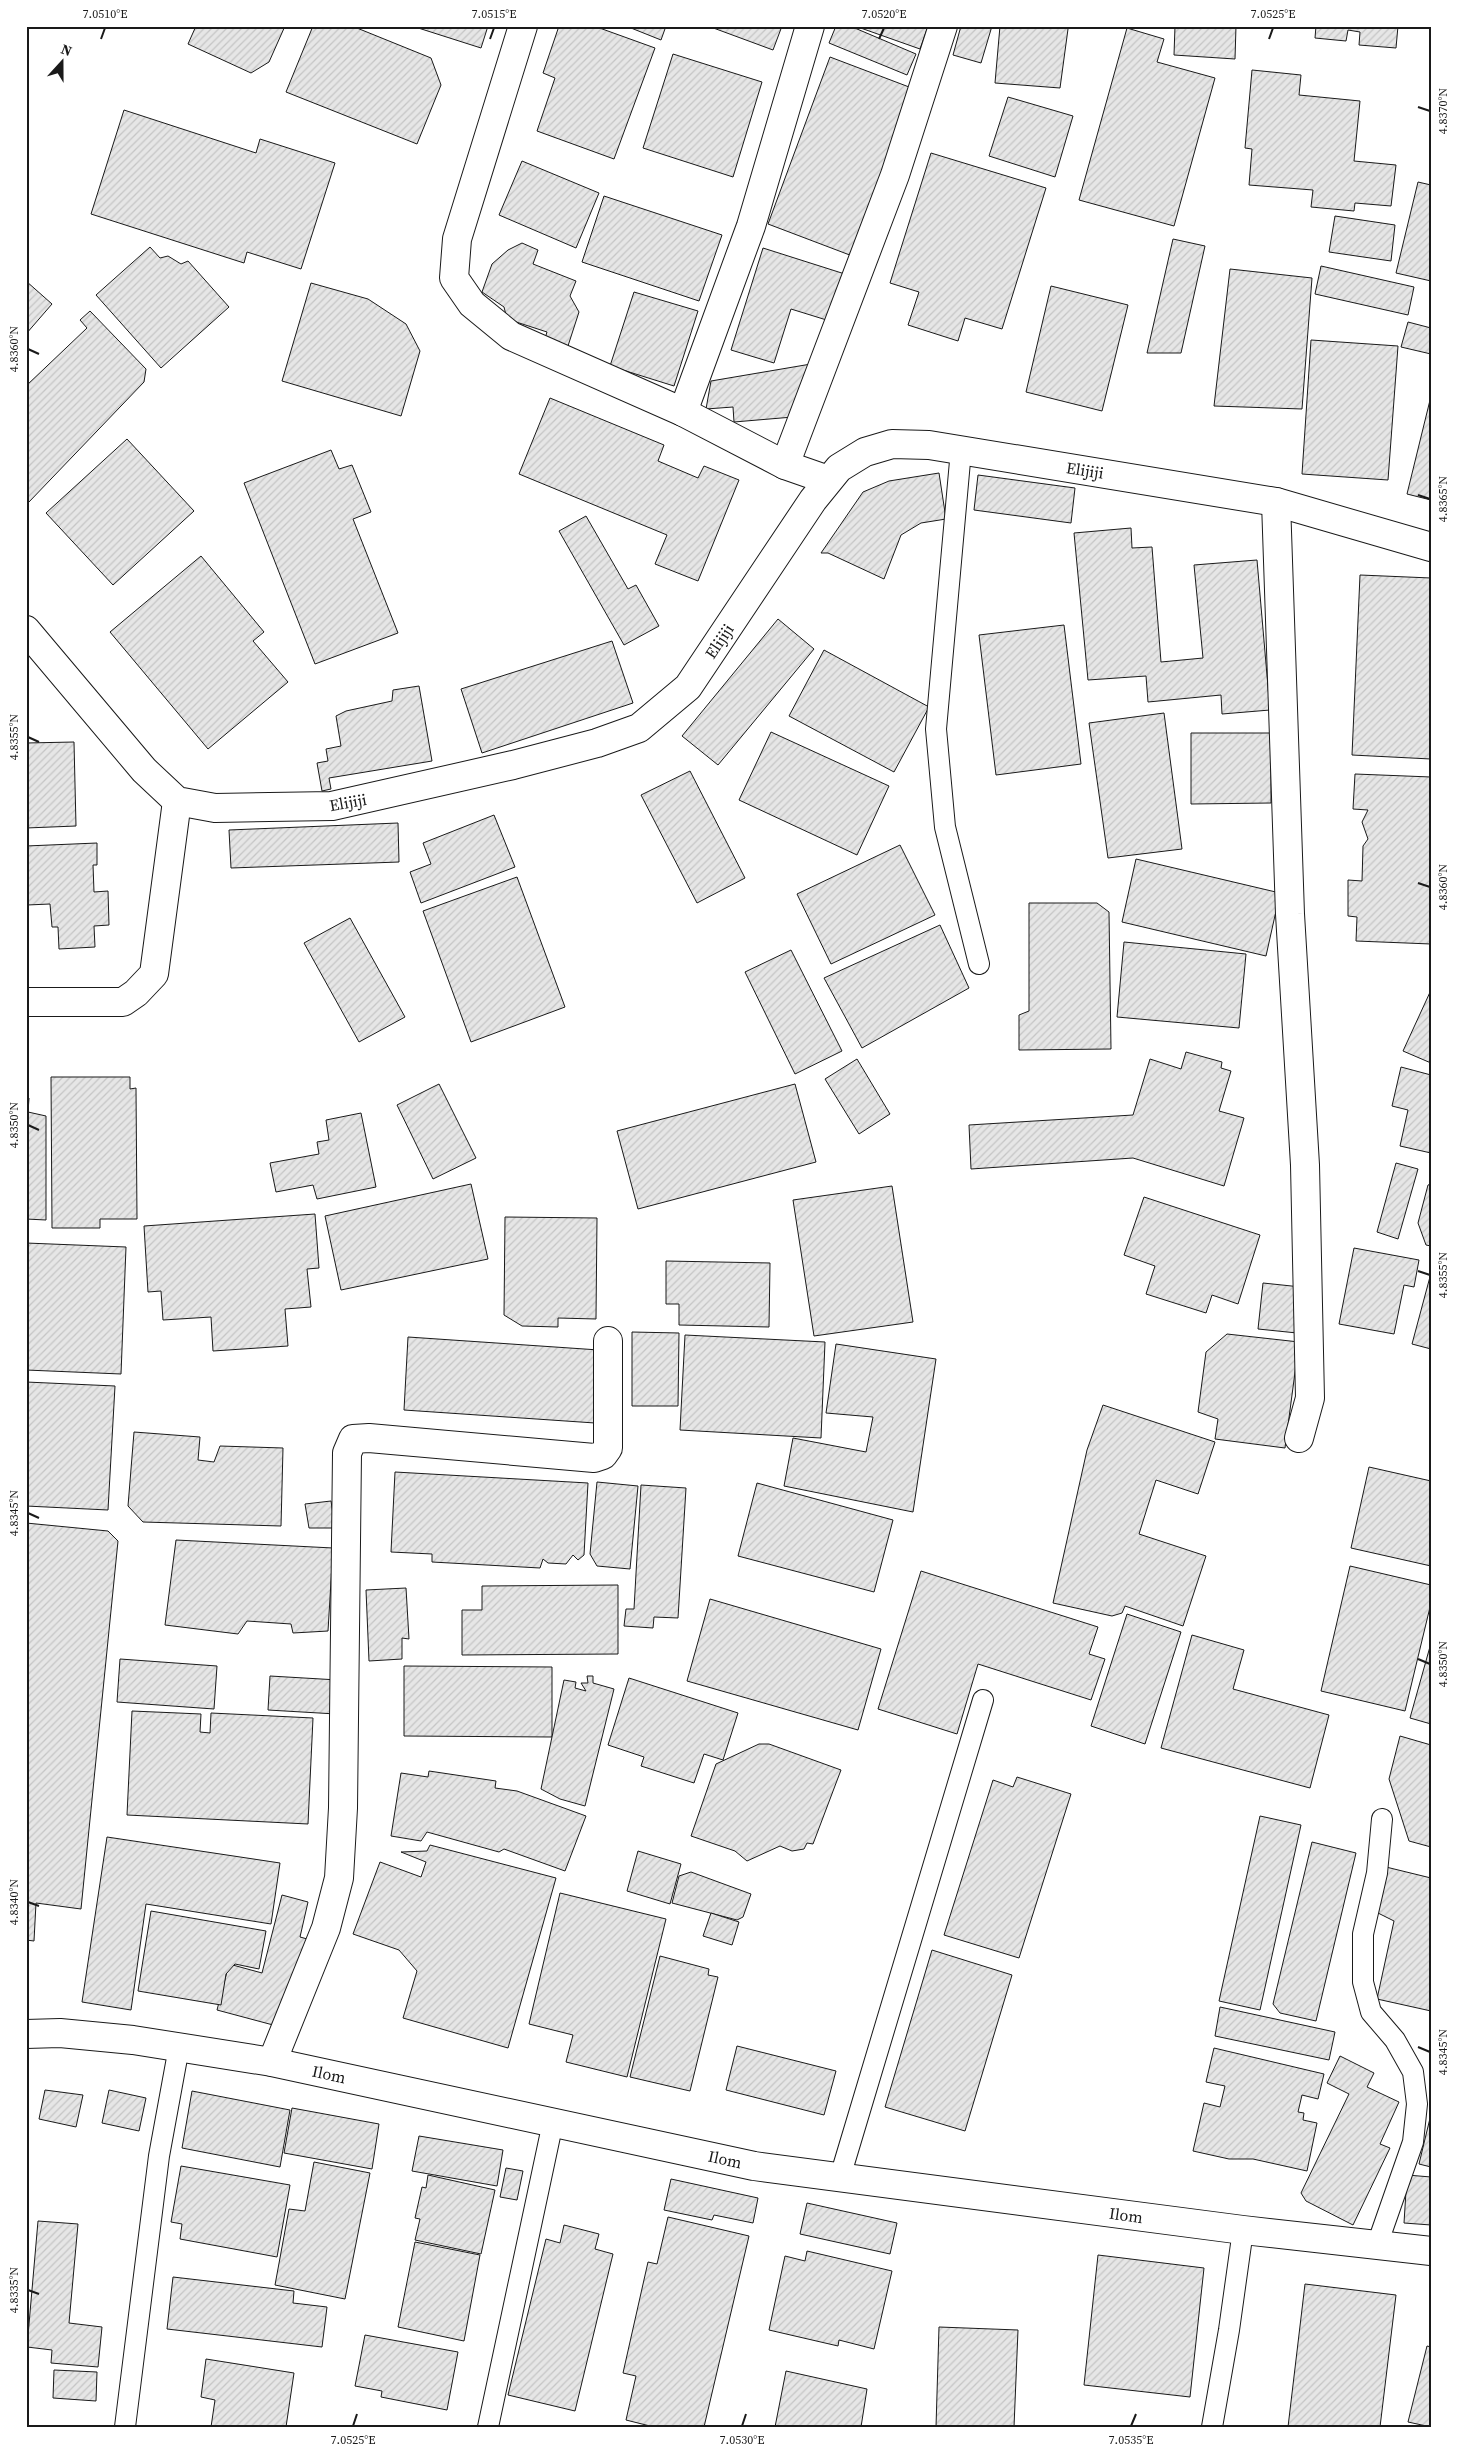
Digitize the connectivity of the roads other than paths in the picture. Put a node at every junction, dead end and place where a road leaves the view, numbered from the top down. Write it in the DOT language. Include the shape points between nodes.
graph roads {
  1 [pos="523,26"];
  2 [pos="810,26"];
  3 [pos="943,26"];
  4 [pos="683,412"];
  5 [pos="961,450"];
  6 [pos="785,465"];
  7 [pos="828,480"];
  8 [pos="1276,502"];
  9 [pos="1431,547"];
  10 [pos="26,630"];
  11 [pos="177,801"];
  12 [pos="979,964"];
  13 [pos="26,1002"];
  14 [pos="608,1341"];
  15 [pos="1298,1438"];
  16 [pos="983,1700"];
  17 [pos="1382,1819"];
  18 [pos="26,2034"];
  19 [pos="179,2047"];
  20 [pos="272,2062"];
  21 [pos="552,2122"];
  22 [pos="840,2177"];
  23 [pos="1243,2230"];
  24 [pos="1377,2245"];
  25 [pos="1431,2251"];
  26 [pos="125,2427"];
  27 [pos="488,2427"];
  28 [pos="1212,2427"];
  1 -- 4 [label="street" via="457,239 454,278 472,304 512,336"];
  2 -- 4 [label="street" via="751,226"];
  3 -- 6 [label="street" via="895,175"];
  4 -- 6 [label="street"];
  5 -- 7 [label="street, Elijiji" via="892,444 865,452 838,468"];
  5 -- 8 [label="street, Elijiji"];
  5 -- 12 [label="lane" via="936,729 945,827"];
  6 -- 7 [label="street"];
  7 -- 11 [label="street, Elijiji" via="688,687 639,728 522,763 332,806 214,808"];
  8 -- 9 [label="street, Elijiji"];
  8 -- 15 [label="street" via="1290,914 1306,1175 1310,1398"];
  10 -- 11 [label="street" via="144,770"];
  11 -- 13 [label="street" via="154,974 123,1002"];
  14 -- 20 [label="street" via="608,1448 603,1455 594,1458 353,1439 347,1453 343,1808 339,1878 326,1928"];
  16 -- 22 [label="lane"];
  17 -- 24 [label="lane" via="1378,1873 1363,1934 1363,1982 1371,2012 1395,2040 1413,2072 1416,2104 1413,2142"];
  18 -- 19 [label="street, Ilom" via="60,2033"];
  19 -- 20 [label="street, Ilom"];
  19 -- 26 [label="lane" via="159,2156"];
  20 -- 21 [label="street, Ilom"];
  21 -- 22 [label="street, Ilom" via="754,2166"];
  21 -- 27 [label="lane"];
  22 -- 23 [label="street, Ilom"];
  23 -- 24 [label="street, Ilom"];
  23 -- 28 [label="lane"];
  24 -- 25 [label="street, Ilom"];
}
